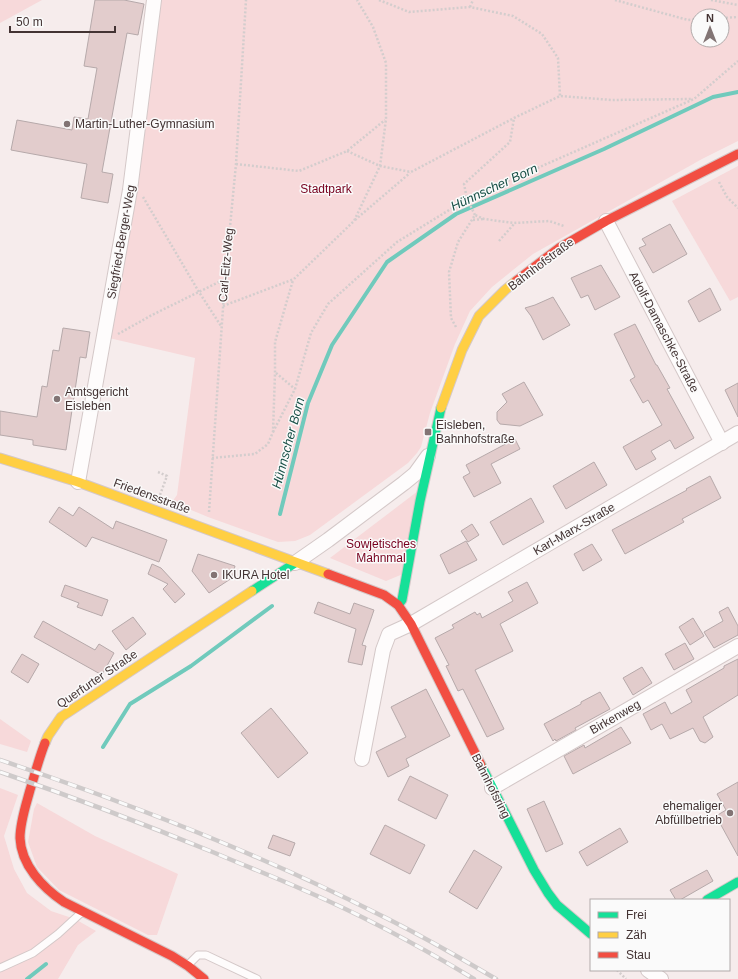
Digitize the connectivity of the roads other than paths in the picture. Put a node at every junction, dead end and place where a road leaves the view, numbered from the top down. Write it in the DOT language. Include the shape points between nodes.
graph roads {
  1 [pos="154,0"];
  2 [pos="738,154"];
  3 [pos="606,221"];
  4 [pos="738,434"];
  5 [pos="722,443"];
  6 [pos="430,452"];
  7 [pos="0,458"];
  8 [pos="78,482"];
  9 [pos="295,563"];
  10 [pos="398,605"];
  11 [pos="411,624"];
  12 [pos="738,646"];
  13 [pos="362,759"];
  14 [pos="492,788"];
  15 [pos="738,882"];
  16 [pos="709,899"];
  17 [pos="83,911"];
  18 [pos="590,933"];
  19 [pos="188,966"];
  20 [pos="0,968"];
  21 [pos="649,971"];
  22 [pos="204,979"];
  23 [pos="258,979"];
  24 [pos="660,979"];
  1 -- 8 [label="street, Siegfried-Berger-Weg" via="132,179"];
  2 -- 3 [label="main road, Bahnhofstraße"];
  3 -- 5 [label="street, Adolf-Damaschke-Straße"];
  3 -- 6 [label="main road, Bahnhofstraße" via="559,248 505,290 479,316 462,350 443,400"];
  4 -- 5 [label="street, Karl-Marx-Straße"];
  5 -- 11 [label="street, Karl-Marx-Straße"];
  6 -- 9 [label="street, Bahnhofstraße" via="415,474"];
  6 -- 10 [label="main road, Bahnhofstraße" via="402,600"];
  7 -- 8 [label="main road, Friedensstraße"];
  8 -- 9 [label="main road, Friedensstraße"];
  9 -- 10 [label="main road, Bahnhofsring" via="367,588 384,595"];
  9 -- 17 [label="main road, Querfurter Straße" via="61,718 48,736 24,810 20,838 23,854 41,884 51,893"];
  10 -- 11 [label="main road, Bahnhofsring"];
  11 -- 13 [label="street" via="389,634 383,650"];
  11 -- 14 [label="main road, Bahnhofsring"];
  12 -- 14 [label="street, Birkenweg"];
  14 -- 18 [label="main road, Bahnhofsring" via="548,893 557,905"];
  15 -- 16 [label="main road"];
  17 -- 19 [label="main road, Querfurter Straße"];
  17 -- 20 [label="lane" via="33,953"];
  19 -- 22 [label="main road, Querfurter Straße"];
  19 -- 23 [label="lane" via="196,957 203,955"];
  21 -- 24 [label="street"];
}
